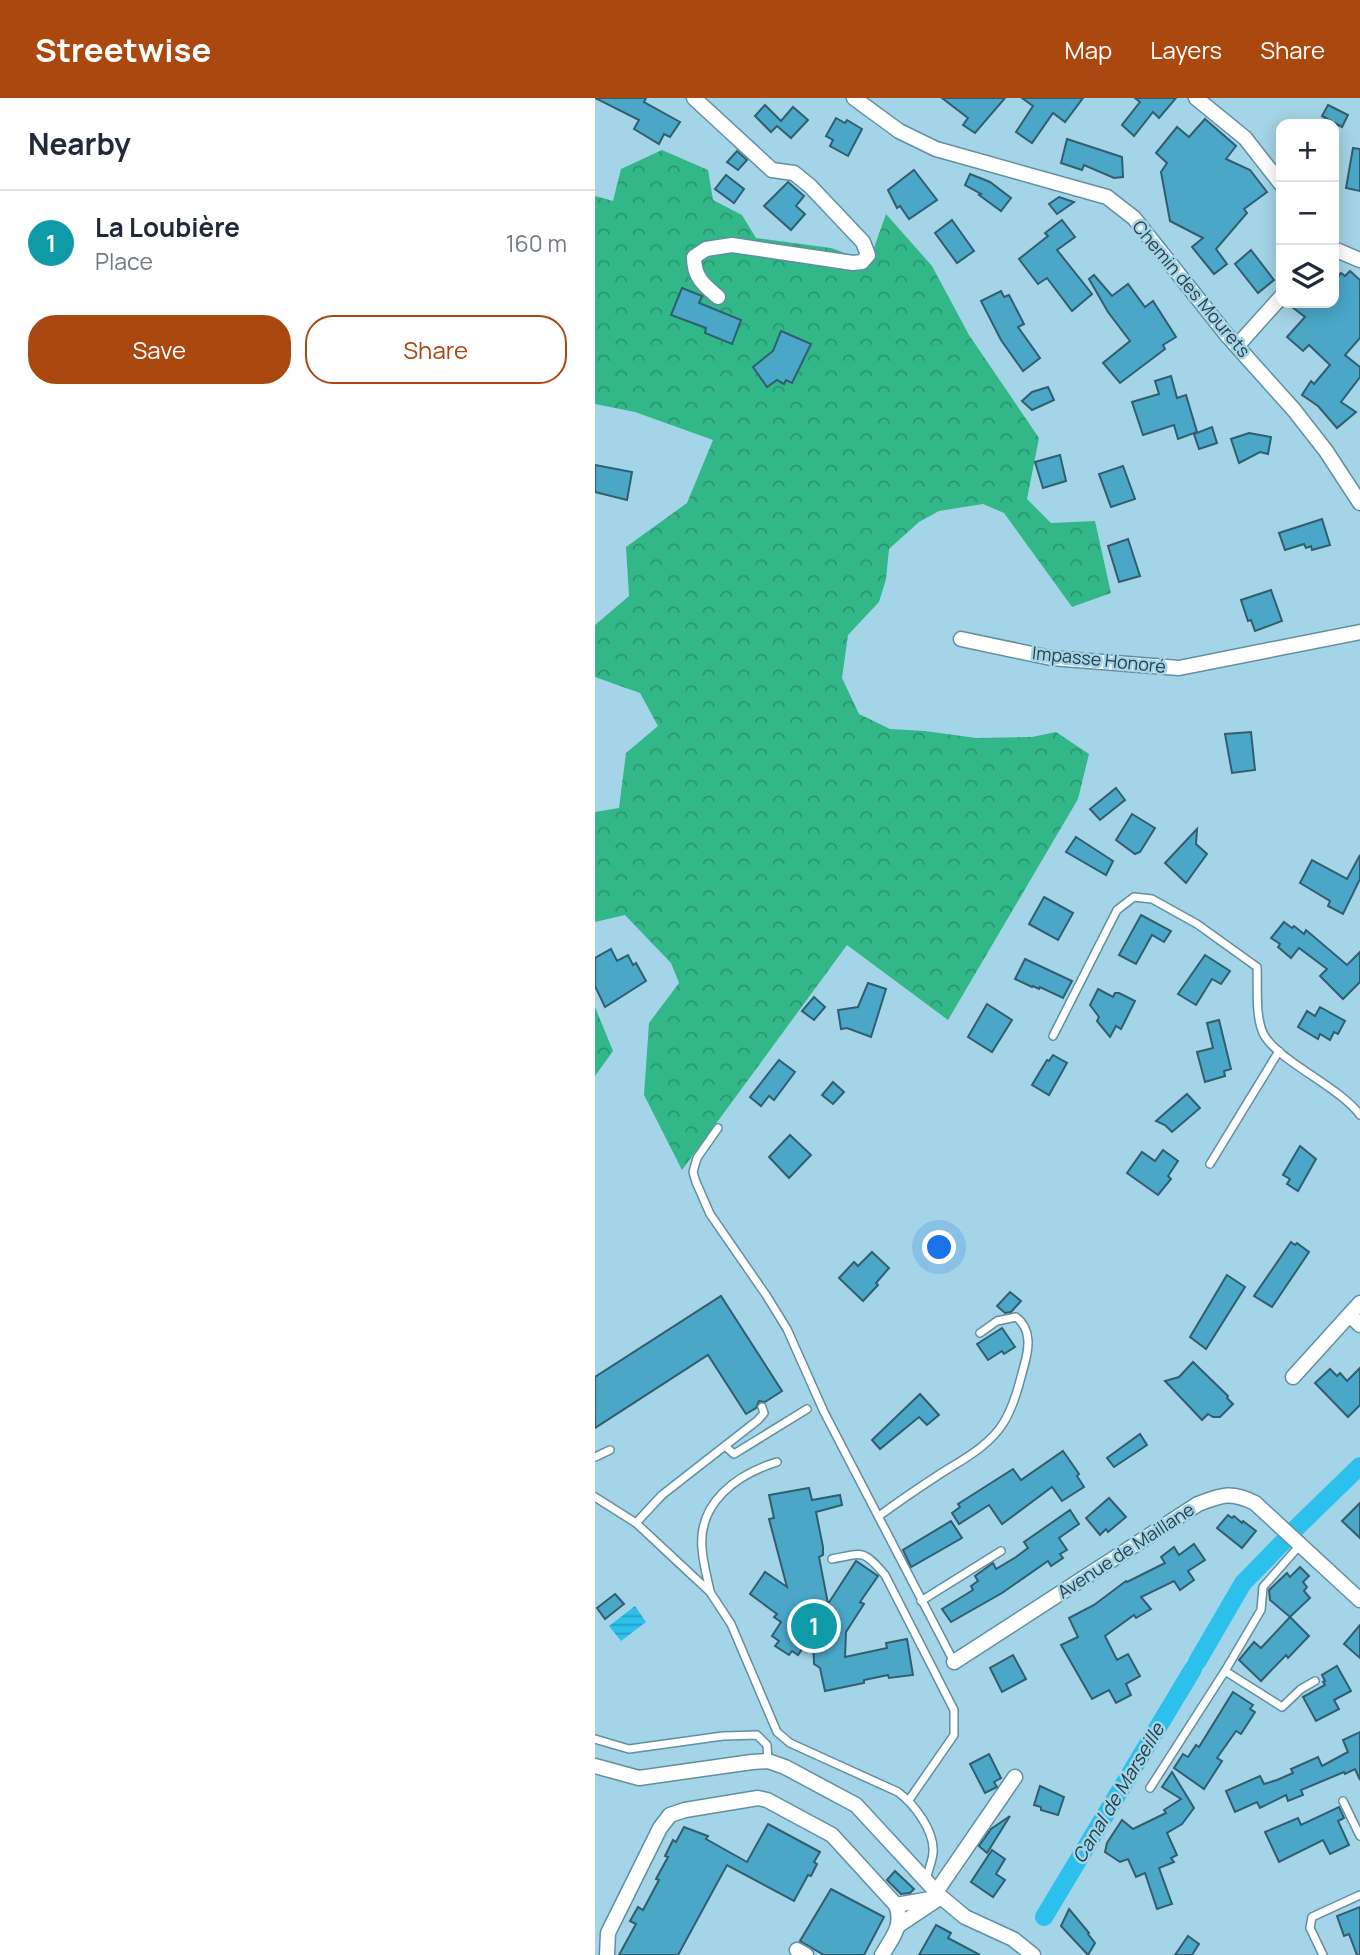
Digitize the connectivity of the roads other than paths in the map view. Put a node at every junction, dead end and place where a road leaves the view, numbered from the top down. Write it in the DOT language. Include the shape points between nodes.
graph roads {
  1 [pos="694,98"];
  2 [pos="854,98"];
  3 [pos="1196,98"];
  4 [pos="1279,182"];
  5 [pos="1339,251"];
  6 [pos="1360,260"];
  7 [pos="718,297"];
  8 [pos="1276,303"];
  9 [pos="1237,346"];
  10 [pos="1360,503"];
  11 [pos="1360,632"];
  12 [pos="961,639"];
  13 [pos="1053,1036"];
  14 [pos="1279,1051"];
  15 [pos="1360,1115"];
  16 [pos="718,1128"];
  17 [pos="1210,1164"];
  18 [pos="1360,1303"];
  19 [pos="1355,1320"];
  20 [pos="980,1333"];
  21 [pos="1293,1377"];
  22 [pos="762,1407"];
  23 [pos="807,1409"];
  24 [pos="725,1446"];
  25 [pos="610,1450"];
  26 [pos="595,1457"];
  27 [pos="778,1462"];
  28 [pos="595,1497"];
  29 [pos="879,1516"];
  30 [pos="636,1523"];
  31 [pos="1298,1542"];
  32 [pos="1001,1551"];
  33 [pos="832,1559"];
  34 [pos="710,1592"];
  35 [pos="1360,1600"];
  36 [pos="921,1601"];
  37 [pos="954,1662"];
  38 [pos="1225,1671"];
  39 [pos="1315,1681"];
  40 [pos="595,1740"];
  41 [pos="768,1761"];
  42 [pos="595,1766"];
  43 [pos="1015,1777"];
  44 [pos="1150,1788"];
  45 [pos="909,1800"];
  46 [pos="1343,1801"];
  47 [pos="1360,1836"];
  48 [pos="934,1890"];
  49 [pos="1360,1895"];
  50 [pos="896,1905"];
  51 [pos="899,1925"];
  52 [pos="607,1955"];
  53 [pos="882,1955"];
  54 [pos="1033,1955"];
  55 [pos="1323,1955"];
  1 -- 7 [label="street" via="772,170 788,170 810,186 863,242 868,256 853,263 732,245 706,249 694,257 696,274"];
  2 -- 9 [label="street, Chemin des Mourets" via="899,131 936,149 1107,197 1134,218"];
  3 -- 4 [label="street" via="1245,138"];
  5 -- 6 [label="street"];
  8 -- 9 [label="street"];
  9 -- 10 [label="street, Chemin des Mourets" via="1294,411"];
  11 -- 12 [label="street, Impasse Honoré" via="1179,668 1051,658"];
  13 -- 14 [label="lane" via="1117,910 1134,897 1152,899 1197,924 1257,967 1263,1034"];
  14 -- 15 [label="lane"];
  14 -- 17 [label="lane"];
  16 -- 29 [label="lane" via="697,1158 696,1182 710,1214 787,1329"];
  18 -- 19 [label="street"];
  19 -- 21 [label="street"];
  20 -- 29 [label="lane" via="997,1321 1016,1317 1028,1335 1026,1360 1004,1422 982,1447"];
  22 -- 24 [label="lane" via="764,1413 758,1420"];
  23 -- 24 [label="lane" via="733,1454"];
  24 -- 30 [label="lane" via="662,1495"];
  25 -- 26 [label="lane"];
  27 -- 34 [label="lane" via="744,1475 715,1501 704,1524 702,1546"];
  28 -- 30 [label="lane"];
  29 -- 36 [label="lane"];
  30 -- 34 [label="lane"];
  31 -- 35 [label="street, Avenue de Maillane"];
  31 -- 37 [label="street, Avenue de Maillane" via="1255,1503 1240,1495 1221,1495 1198,1504"];
  31 -- 38 [label="lane" via="1263,1587 1261,1610"];
  32 -- 36 [label="lane"];
  33 -- 45 [label="lane" via="862,1553 885,1575 954,1710 954,1735"];
  34 -- 45 [label="lane" via="731,1624 778,1732 790,1744"];
  36 -- 37 [label="lane"];
  38 -- 39 [label="lane" via="1282,1707"];
  38 -- 44 [label="lane"];
  40 -- 41 [label="lane" via="629,1749 757,1735 767,1745"];
  41 -- 42 [label="street" via="639,1778"];
  41 -- 48 [label="street" via="856,1805"];
  43 -- 48 [label="street"];
  45 -- 48 [label="lane" via="923,1818 933,1851"];
  46 -- 47 [label="lane"];
  48 -- 50 [label="street"];
  48 -- 51 [label="street"];
  48 -- 54 [label="street" via="965,1917 1013,1939"];
  49 -- 55 [label="lane" via="1312,1917 1310,1928"];
  50 -- 51 [label="street"];
  50 -- 52 [label="street" via="832,1835 758,1798 670,1815 608,1933"];
  51 -- 53 [label="street"];
}
